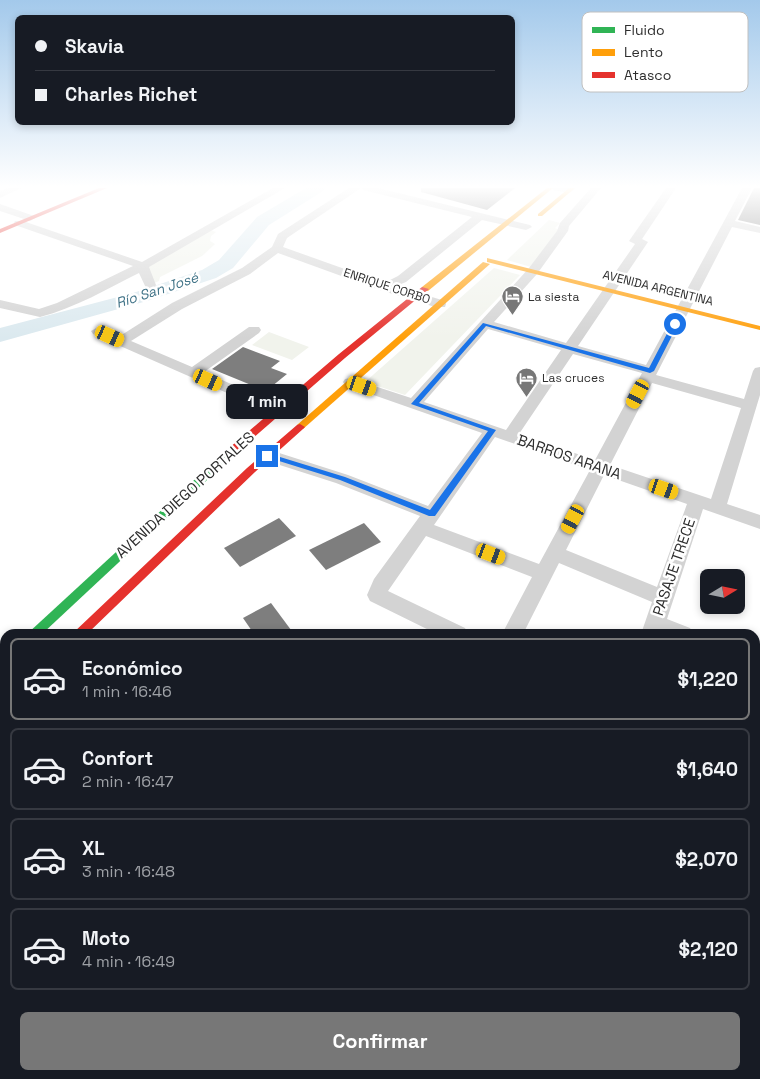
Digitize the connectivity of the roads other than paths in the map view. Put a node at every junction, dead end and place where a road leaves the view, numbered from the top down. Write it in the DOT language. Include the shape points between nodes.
graph roads {
  1 [pos="72,238"];
  2 [pos="192,238"];
  3 [pos="281,238"];
  4 [pos="452,238"];
  5 [pos="489,238"];
  6 [pos="557,238"];
  7 [pos="640,238"];
  8 [pos="720,238"];
  9 [pos="277,249"];
  10 [pos="494,257"];
  11 [pos="143,266"];
  12 [pos="533,271"];
  13 [pos="402,279"];
  14 [pos="150,285"];
  15 [pos="384,287"];
  16 [pos="429,287"];
  17 [pos="610,290"];
  18 [pos="162,297"];
  19 [pos="417,297"];
  20 [pos="440,304"];
  21 [pos="2,306"];
  22 [pos="177,306"];
  23 [pos="683,309"];
  24 [pos="397,313"];
  25 [pos="485,324"];
  26 [pos="412,328"];
  27 [pos="760,328"];
  28 [pos="254,330"];
  29 [pos="98,331"];
  30 [pos="121,341"];
  31 [pos="570,348"];
  32 [pos="760,371"];
  33 [pos="192,373"];
  34 [pos="649,374"];
  35 [pos="350,382"];
  36 [pos="754,399"];
  37 [pos="414,404"];
  38 [pos="279,411"];
  39 [pos="492,430"];
  40 [pos="510,436"];
  41 [pos="267,456"];
  42 [pos="238,463"];
  43 [pos="600,467"];
  44 [pos="697,500"];
  45 [pos="717,507"];
  46 [pos="427,520"];
  47 [pos="760,522"];
  48 [pos="554,553"];
  49 [pos="544,574"];
  50 [pos="663,598"];
  51 [pos="653,628"];
  52 [pos="38,629"];
  53 [pos="83,629"];
  54 [pos="448,629"];
  55 [pos="515,629"];
  1 -- 11 [label="street"];
  2 -- 11 [label="street"];
  3 -- 9 [label="street"];
  4 -- 13 [label="street"];
  5 -- 16 [label="main road, AVENIDA DIEGO PORTALES"];
  6 -- 12 [label="street"];
  7 -- 17 [label="street"];
  8 -- 23 [label="street"];
  9 -- 15 [label="street, ENRIQUE CORBO"];
  9 -- 22 [label="street" via="246,271"];
  10 -- 12 [label="main road, AVENIDA ARGENTINA"];
  10 -- 20 [label="main road, AVENIDA DIEGO PORTALES"];
  11 -- 14 [label="street"];
  11 -- 21 [label="street" via="62,306 40,312"];
  12 -- 17 [label="main road, AVENIDA ARGENTINA"];
  12 -- 25 [label="street"];
  13 -- 15 [label="street"];
  13 -- 16 [label="street"];
  15 -- 19 [label="street, ENRIQUE CORBO"];
  16 -- 19 [label="main road, AVENIDA DIEGO PORTALES"];
  17 -- 23 [label="main road, AVENIDA ARGENTINA"];
  17 -- 31 [label="street"];
  18 -- 22 [label="street"];
  19 -- 20 [label="street, ENRIQUE CORBO"];
  19 -- 24 [label="main road, AVENIDA DIEGO PORTALES"];
  20 -- 26 [label="main road, AVENIDA DIEGO PORTALES"];
  22 -- 30 [label="street"];
  23 -- 27 [label="main road, AVENIDA ARGENTINA"];
  23 -- 34 [label="street"];
  24 -- 26 [label="main road"];
  24 -- 38 [label="main road, AVENIDA DIEGO PORTALES"];
  25 -- 31 [label="street"];
  25 -- 37 [label="street"];
  26 -- 35 [label="main road, AVENIDA DIEGO PORTALES"];
  28 -- 33 [label="street"];
  29 -- 30 [label="street"];
  30 -- 33 [label="street"];
  31 -- 34 [label="street"];
  31 -- 40 [label="street"];
  32 -- 36 [label="street"];
  33 -- 38 [label="street"];
  34 -- 36 [label="street"];
  34 -- 43 [label="street"];
  35 -- 37 [label="street, BARROS ARANA"];
  35 -- 41 [label="main road, AVENIDA DIEGO PORTALES"];
  36 -- 45 [label="street"];
  37 -- 39 [label="street, BARROS ARANA"];
  38 -- 42 [label="main road, AVENIDA DIEGO PORTALES"];
  39 -- 40 [label="street, BARROS ARANA"];
  39 -- 46 [label="street"];
  40 -- 43 [label="street, BARROS ARANA"];
  41 -- 42 [label="main road, AVENIDA DIEGO PORTALES"];
  41 -- 46 [label="street" via="342,478"];
  42 -- 52 [label="main road, AVENIDA DIEGO PORTALES"];
  42 -- 53 [label="main road, AVENIDA DIEGO PORTALES"];
  43 -- 44 [label="street, BARROS ARANA"];
  43 -- 48 [label="street"];
  44 -- 45 [label="street, BARROS ARANA"];
  44 -- 50 [label="street, PASAJE TRECE"];
  45 -- 47 [label="street, BARROS ARANA"];
  46 -- 49 [label="street"];
  46 -- 54 [label="street" via="377,595"];
  48 -- 49 [label="street"];
  48 -- 50 [label="street"];
  49 -- 55 [label="street"];
  50 -- 51 [label="street, PASAJE TRECE"];
}
